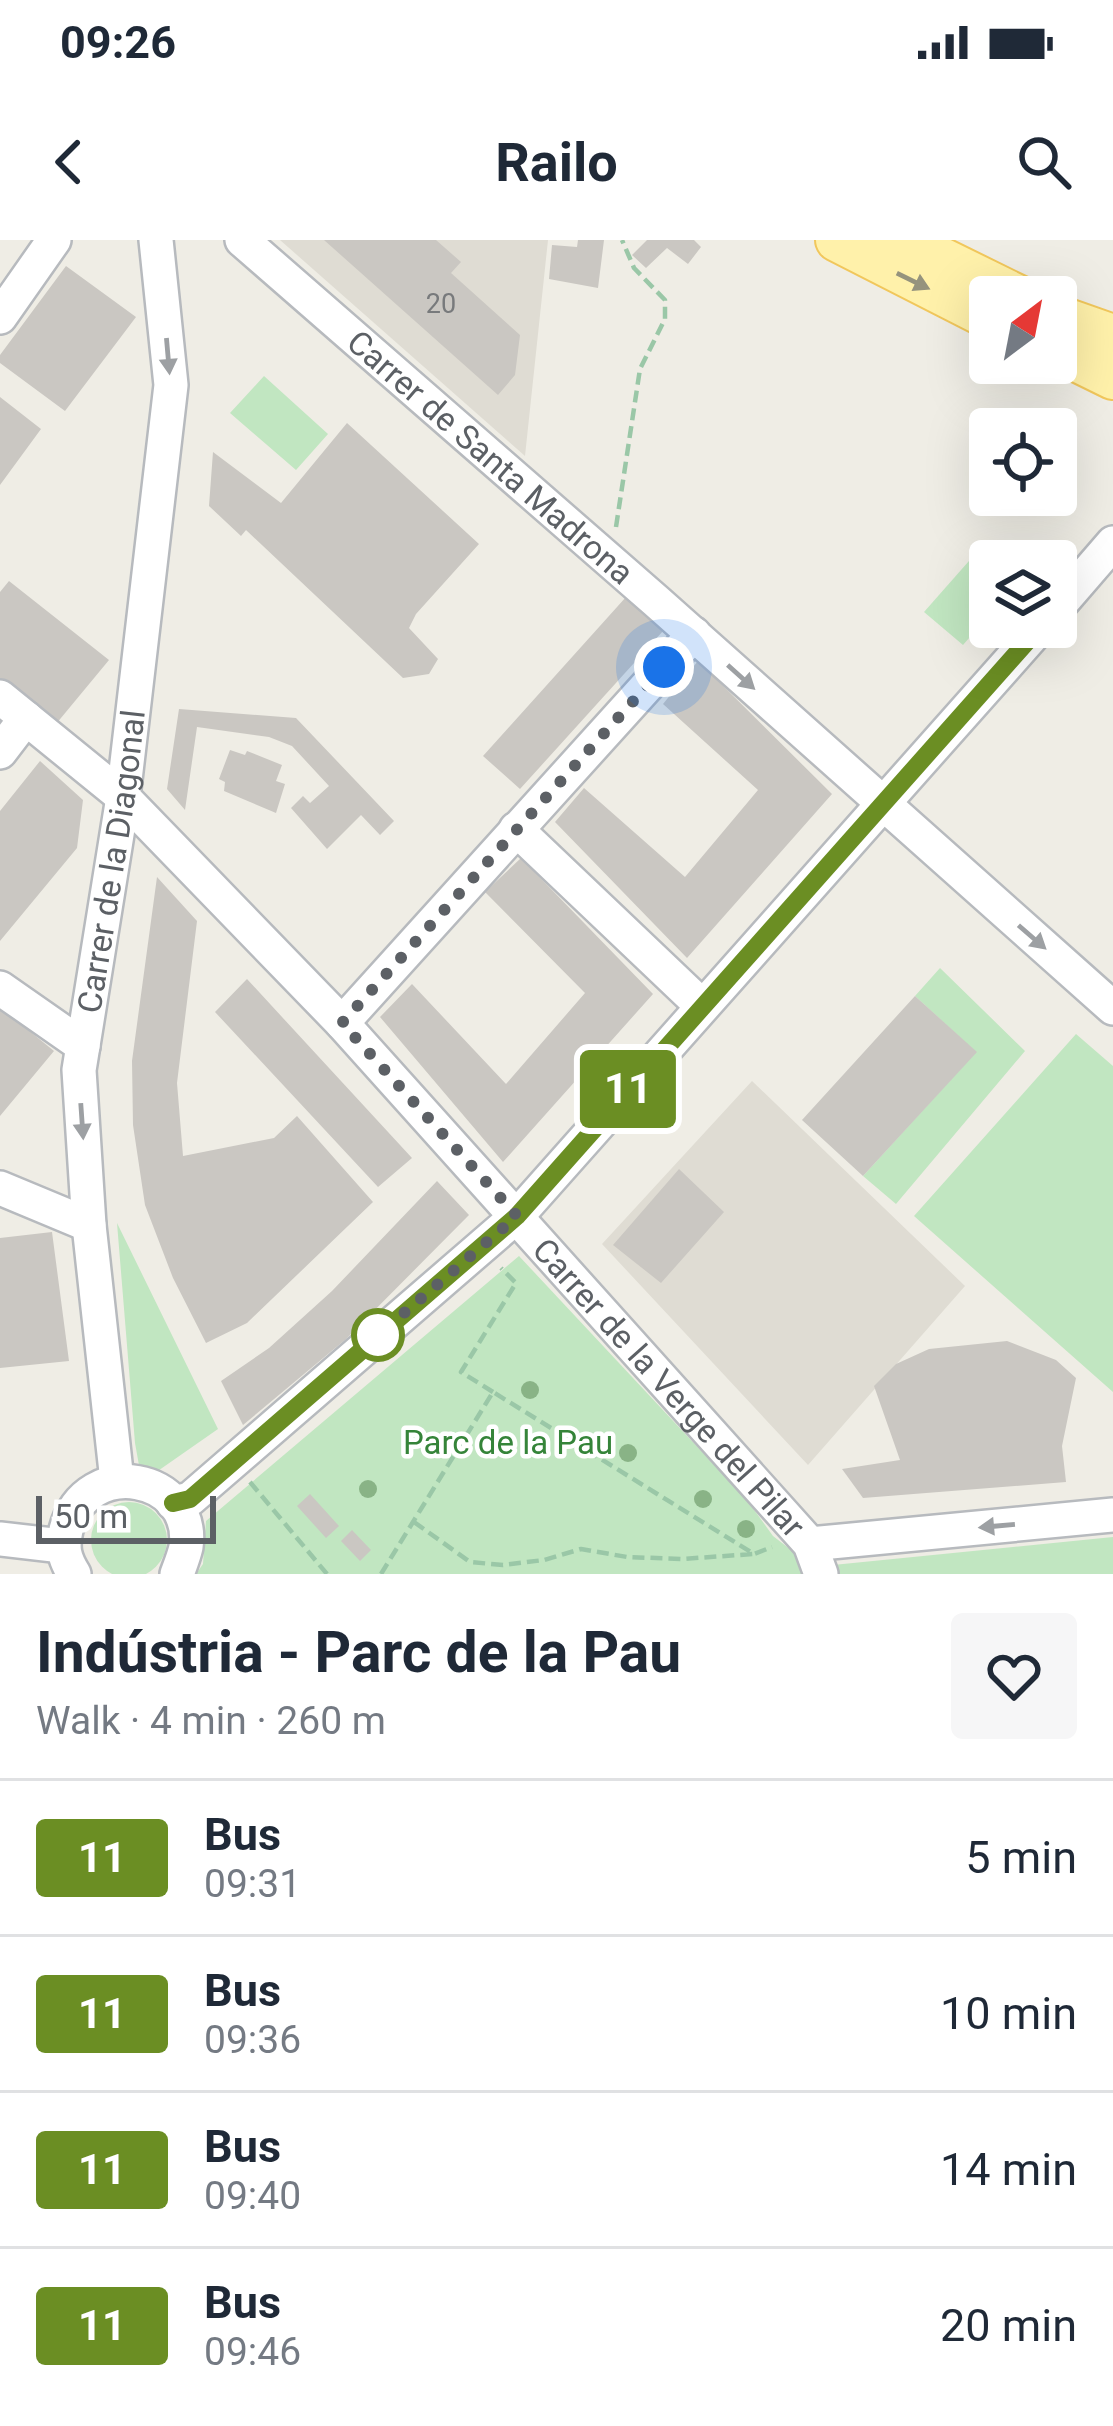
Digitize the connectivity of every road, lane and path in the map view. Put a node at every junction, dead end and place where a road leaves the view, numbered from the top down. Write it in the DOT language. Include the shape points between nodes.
graph roads {
  1 [pos="54,240"];
  2 [pos="156,240"];
  3 [pos="242,240"];
  4 [pos="622,240"];
  5 [pos="837,240"];
  6 [pos="903,240"];
  7 [pos="976,276"];
  8 [pos="969,307"];
  9 [pos="0,317"];
  10 [pos="1077,323"];
  11 [pos="1113,336"];
  12 [pos="1077,360"];
  13 [pos="1113,378"];
  14 [pos="1110,549"];
  15 [pos="612,562"];
  16 [pos="1077,586"];
  17 [pos="694,634"];
  18 [pos="1021,648"];
  19 [pos="13,708"];
  20 [pos="0,752"];
  21 [pos="123,797"];
  22 [pos="882,804"];
  23 [pos="516,830"];
  24 [pos="0,988"];
  25 [pos="701,1005"];
  26 [pos="1113,1008"];
  27 [pos="342,1023"];
  28 [pos="83,1046"];
  29 [pos="0,1188"];
  30 [pos="517,1216"];
  31 [pos="89,1226"];
  32 [pos="497,1264"];
  33 [pos="493,1392"];
  34 [pos="233,1461"];
  35 [pos="117,1480"];
  36 [pos="173,1503"];
  37 [pos="1113,1515"];
  38 [pos="414,1522"];
  39 [pos="0,1539"];
  40 [pos="754,1554"];
  41 [pos="805,1554"];
  42 [pos="68,1560"];
  43 [pos="177,1574"];
  44 [pos="327,1574"];
  45 [pos="381,1574"];
  1 -- 9 [label="street"];
  2 -- 21 [label="street, Carrer de la Diagonal, one-way" via="171,385"];
  3 -- 15 [label="street, Carrer de Santa Madrona"];
  4 -- 15 [label="path" via="634,268 664,300 665,320 640,369"];
  5 -- 8 [label="main road, one-way"];
  6 -- 7 [label="main road"];
  10 -- 11 [label="main road"];
  12 -- 13 [label="main road"];
  14 -- 16 [label="street"];
  15 -- 17 [label="street, Carrer de Santa Madrona"];
  17 -- 22 [label="street, Carrer de Santa Madrona, one-way"];
  17 -- 23 [label="street"];
  18 -- 22 [label="street"];
  19 -- 20 [label="street"];
  19 -- 21 [label="street, Carrer de la Verge del Pilar"];
  21 -- 27 [label="street, Carrer de la Verge del Pilar"];
  21 -- 28 [label="street, Carrer de la Diagonal"];
  22 -- 25 [label="street"];
  22 -- 26 [label="street, Carrer de Santa Madrona, one-way"];
  23 -- 25 [label="street"];
  23 -- 27 [label="street"];
  24 -- 28 [label="street"];
  25 -- 30 [label="street"];
  27 -- 30 [label="street, Carrer de la Verge del Pilar"];
  28 -- 31 [label="street, Carrer de la Diagonal, one-way"];
  29 -- 31 [label="street"];
  30 -- 34 [label="street"];
  30 -- 41 [label="street, Carrer de la Verge del Pilar"];
  31 -- 35 [label="street, Carrer de la Diagonal"];
  32 -- 33 [label="path" via="516,1283 461,1372"];
  33 -- 38 [label="path"];
  33 -- 40 [label="path"];
  34 -- 36 [label="street" via="190,1499"];
  34 -- 44 [label="path"];
  35 -- 36 [label="street" via="142,1482"];
  35 -- 42 [label="street" via="71,1511"];
  36 -- 43 [label="street" via="186,1546"];
  37 -- 41 [label="street, one-way"];
  38 -- 40 [label="path" via="470,1562 524,1562 581,1549 682,1559"];
  38 -- 45 [label="path"];
  39 -- 42 [label="street"];
  40 -- 41 [label="path"];
}
